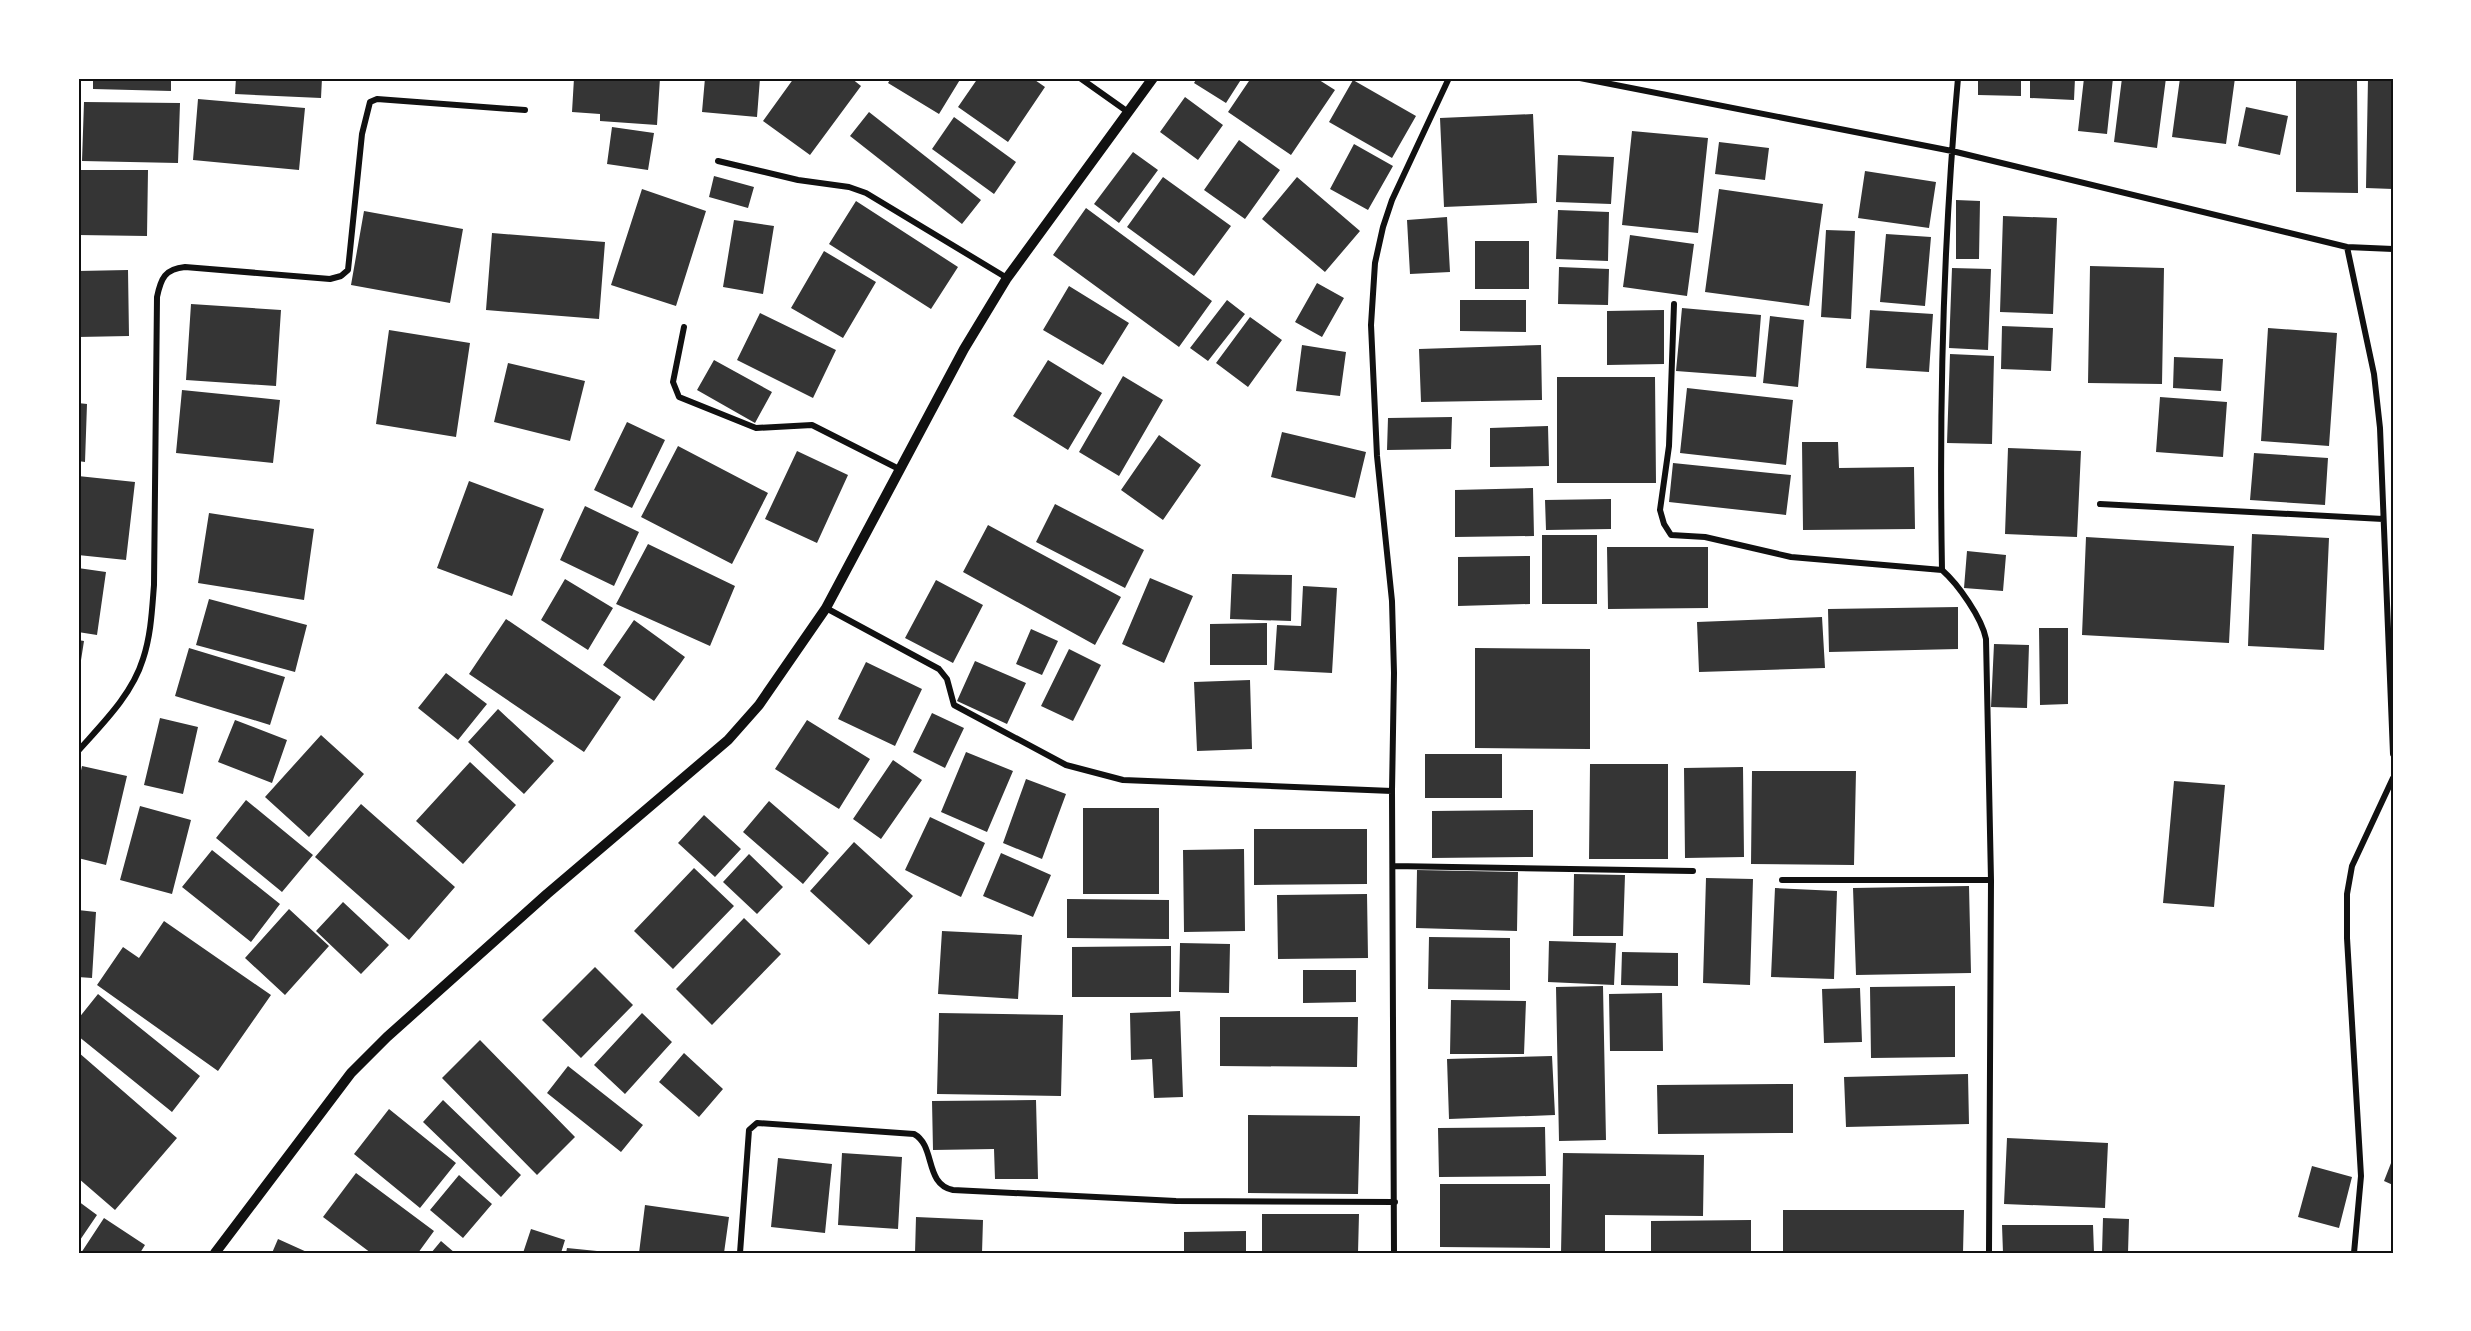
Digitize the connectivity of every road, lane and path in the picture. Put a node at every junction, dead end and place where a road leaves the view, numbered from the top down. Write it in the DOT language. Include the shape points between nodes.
graph roads {
  1 [pos="1080,78"];
  2 [pos="1153,78"];
  3 [pos="1449,78"];
  4 [pos="1580,78"];
  5 [pos="1958,78"];
  6 [pos="525,110"];
  7 [pos="1128,112"];
  8 [pos="1952,151"];
  9 [pos="718,161"];
  10 [pos="2347,247"];
  11 [pos="2393,249"];
  12 [pos="1007,278"];
  13 [pos="1674,304"];
  14 [pos="684,327"];
  15 [pos="901,470"];
  16 [pos="2100,504"];
  17 [pos="2383,519"];
  18 [pos="1942,570"];
  19 [pos="826,608"];
  20 [pos="78,751"];
  21 [pos="2393,754"];
  22 [pos="2393,778"];
  23 [pos="1392,791"];
  24 [pos="1393,866"];
  25 [pos="1693,871"];
  26 [pos="1782,880"];
  27 [pos="1991,880"];
  28 [pos="1395,1202"];
  29 [pos="216,1253"];
  30 [pos="740,1253"];
  31 [pos="1394,1253"];
  32 [pos="1989,1253"];
  33 [pos="2354,1253"];
  1 -- 7 [label="street"];
  2 -- 7 [label="street"];
  3 -- 23 [label="street" via="1392,200 1375,263 1371,325 1377,444 1392,601"];
  4 -- 8 [label="street"];
  5 -- 8 [label="street"];
  6 -- 20 [label="street" via="377,99 370,102 362,134 348,270 341,276 330,279 185,267 172,268 163,276 157,297 154,585 150,631 132,685"];
  7 -- 12 [label="street"];
  8 -- 10 [label="street"];
  8 -- 18 [label="street" via="1942,314"];
  9 -- 12 [label="street" via="866,193"];
  10 -- 11 [label="street"];
  10 -- 17 [label="street" via="2374,374"];
  12 -- 15 [label="street" via="964,349"];
  13 -- 18 [label="street" via="1669,446 1660,510 1671,535 1705,537 1791,557"];
  14 -- 15 [label="street" via="673,382 679,397 756,428 812,425"];
  15 -- 19 [label="street"];
  16 -- 17 [label="street"];
  17 -- 21 [label="street"];
  18 -- 27 [label="street" via="1977,614 1986,639"];
  19 -- 23 [label="street" via="939,669 947,679 954,705 1066,765 1123,780"];
  19 -- 29 [label="street" via="759,705 728,740 427,1000 351,1073"];
  22 -- 33 [label="street" via="2352,866 2347,894 2361,1176"];
  23 -- 24 [label="street"];
  24 -- 25 [label="street"];
  24 -- 28 [label="street"];
  26 -- 27 [label="street"];
  27 -- 32 [label="street"];
  28 -- 30 [label="street" via="1176,1201 953,1190 939,1183 924,1143 914,1134 757,1124 749,1130"];
  28 -- 31 [label="street"];
}
